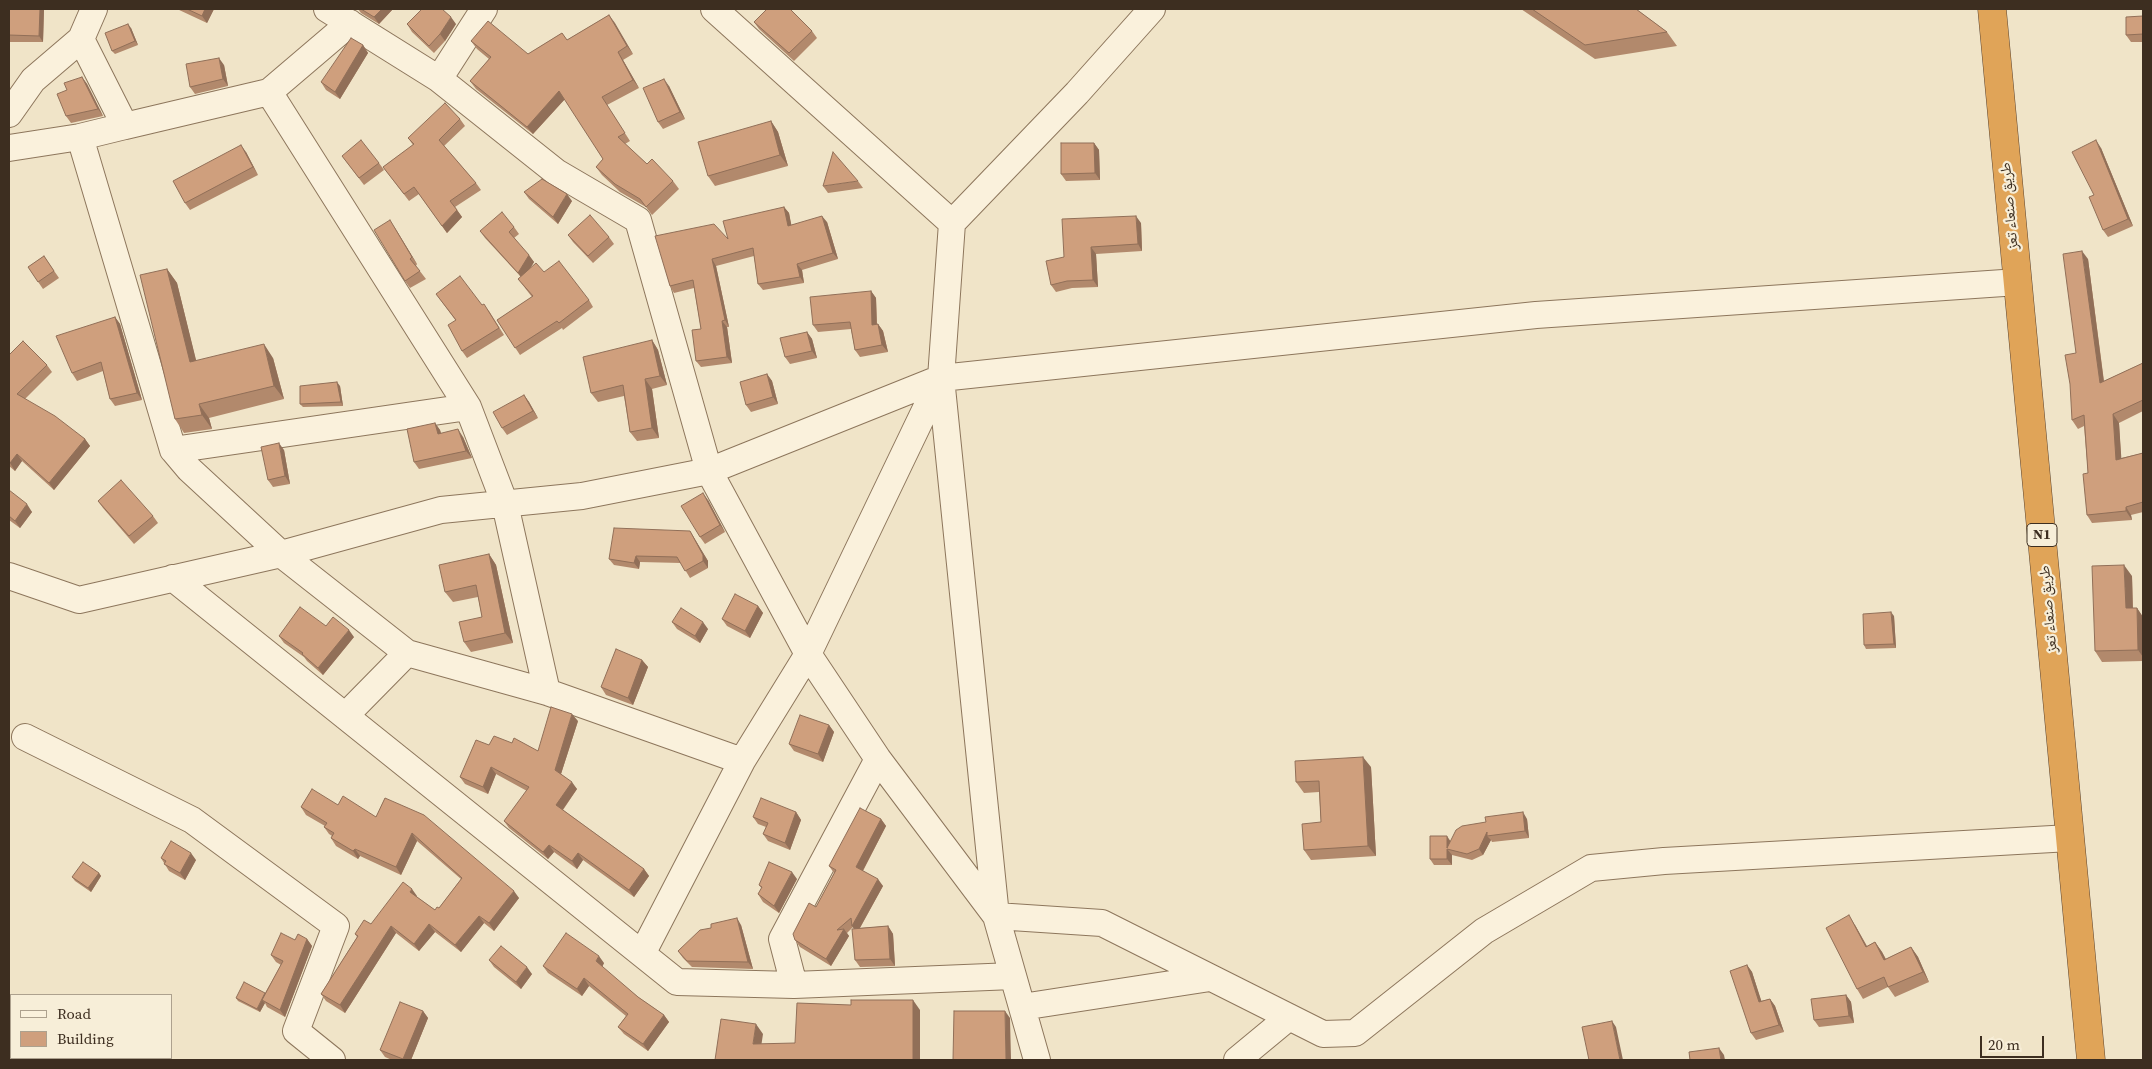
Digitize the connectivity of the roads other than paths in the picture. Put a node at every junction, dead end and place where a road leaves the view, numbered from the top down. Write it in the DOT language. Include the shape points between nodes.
graph roads {
  1 [pos="94,9"];
  2 [pos="327,9"];
  3 [pos="714,9"];
  4 [pos="1152,9"];
  5 [pos="1992,9"];
  6 [pos="474,12"];
  7 [pos="350,23"];
  8 [pos="82,39"];
  9 [pos="439,79"];
  10 [pos="269,92"];
  11 [pos="9,114"];
  12 [pos="125,126"];
  13 [pos="80,138"];
  14 [pos="9,148"];
  15 [pos="952,222"];
  16 [pos="2018,282"];
  17 [pos="941,378"];
  18 [pos="468,406"];
  19 [pos="173,450"];
  20 [pos="709,471"];
  21 [pos="505,504"];
  22 [pos="281,554"];
  23 [pos="9,576"];
  24 [pos="173,578"];
  25 [pos="407,653"];
  26 [pos="808,654"];
  27 [pos="547,692"];
  28 [pos="345,716"];
  29 [pos="25,737"];
  30 [pos="878,759"];
  31 [pos="742,761"];
  32 [pos="2070,838"];
  33 [pos="996,916"];
  34 [pos="642,954"];
  35 [pos="1013,976"];
  36 [pos="1210,978"];
  37 [pos="794,985"];
  38 [pos="1022,1008"];
  39 [pos="1289,1018"];
  40 [pos="332,1060"];
  41 [pos="1037,1060"];
  42 [pos="1237,1060"];
  43 [pos="2091,1060"];
  1 -- 8 [label="street"];
  2 -- 7 [label="street"];
  3 -- 15 [label="street"];
  4 -- 15 [label="street" via="1077,93"];
  5 -- 16 [label="highway, طريق صنعاء تعز / N1"];
  6 -- 9 [label="street"];
  7 -- 9 [label="street"];
  7 -- 10 [label="street"];
  8 -- 11 [label="street" via="33,80"];
  8 -- 12 [label="street"];
  9 -- 20 [label="street" via="556,172 638,220"];
  10 -- 12 [label="street"];
  10 -- 18 [label="street"];
  12 -- 13 [label="street"];
  13 -- 14 [label="street"];
  13 -- 19 [label="street"];
  15 -- 17 [label="street"];
  16 -- 17 [label="street" via="1536,315"];
  16 -- 32 [label="highway, طريق صنعاء تعز / N1"];
  17 -- 20 [label="street"];
  17 -- 26 [label="street"];
  17 -- 33 [label="street"];
  18 -- 19 [label="street"];
  18 -- 21 [label="street"];
  19 -- 22 [label="street" via="189,469"];
  20 -- 21 [label="street" via="582,496"];
  20 -- 26 [label="street"];
  21 -- 22 [label="street" via="441,510"];
  21 -- 27 [label="street"];
  22 -- 24 [label="street"];
  22 -- 25 [label="street"];
  23 -- 24 [label="street" via="79,600"];
  24 -- 28 [label="street"];
  25 -- 27 [label="street"];
  25 -- 28 [label="street"];
  26 -- 30 [label="street"];
  26 -- 31 [label="street"];
  27 -- 31 [label="street"];
  28 -- 34 [label="street"];
  29 -- 40 [label="street" via="192,820 336,926 296,1031"];
  30 -- 33 [label="street"];
  30 -- 37 [label="street" via="782,939"];
  31 -- 34 [label="street"];
  32 -- 39 [label="street" via="1674,860 1590,868 1484,931 1355,1034 1324,1034"];
  32 -- 43 [label="highway, طريق صنعاء تعز / N1"];
  33 -- 35 [label="street"];
  33 -- 36 [label="street" via="1102,923"];
  34 -- 37 [label="street" via="677,982"];
  35 -- 37 [label="street"];
  35 -- 38 [label="street"];
  36 -- 38 [label="street"];
  36 -- 39 [label="street"];
  38 -- 41 [label="street"];
  39 -- 42 [label="street"];
}
